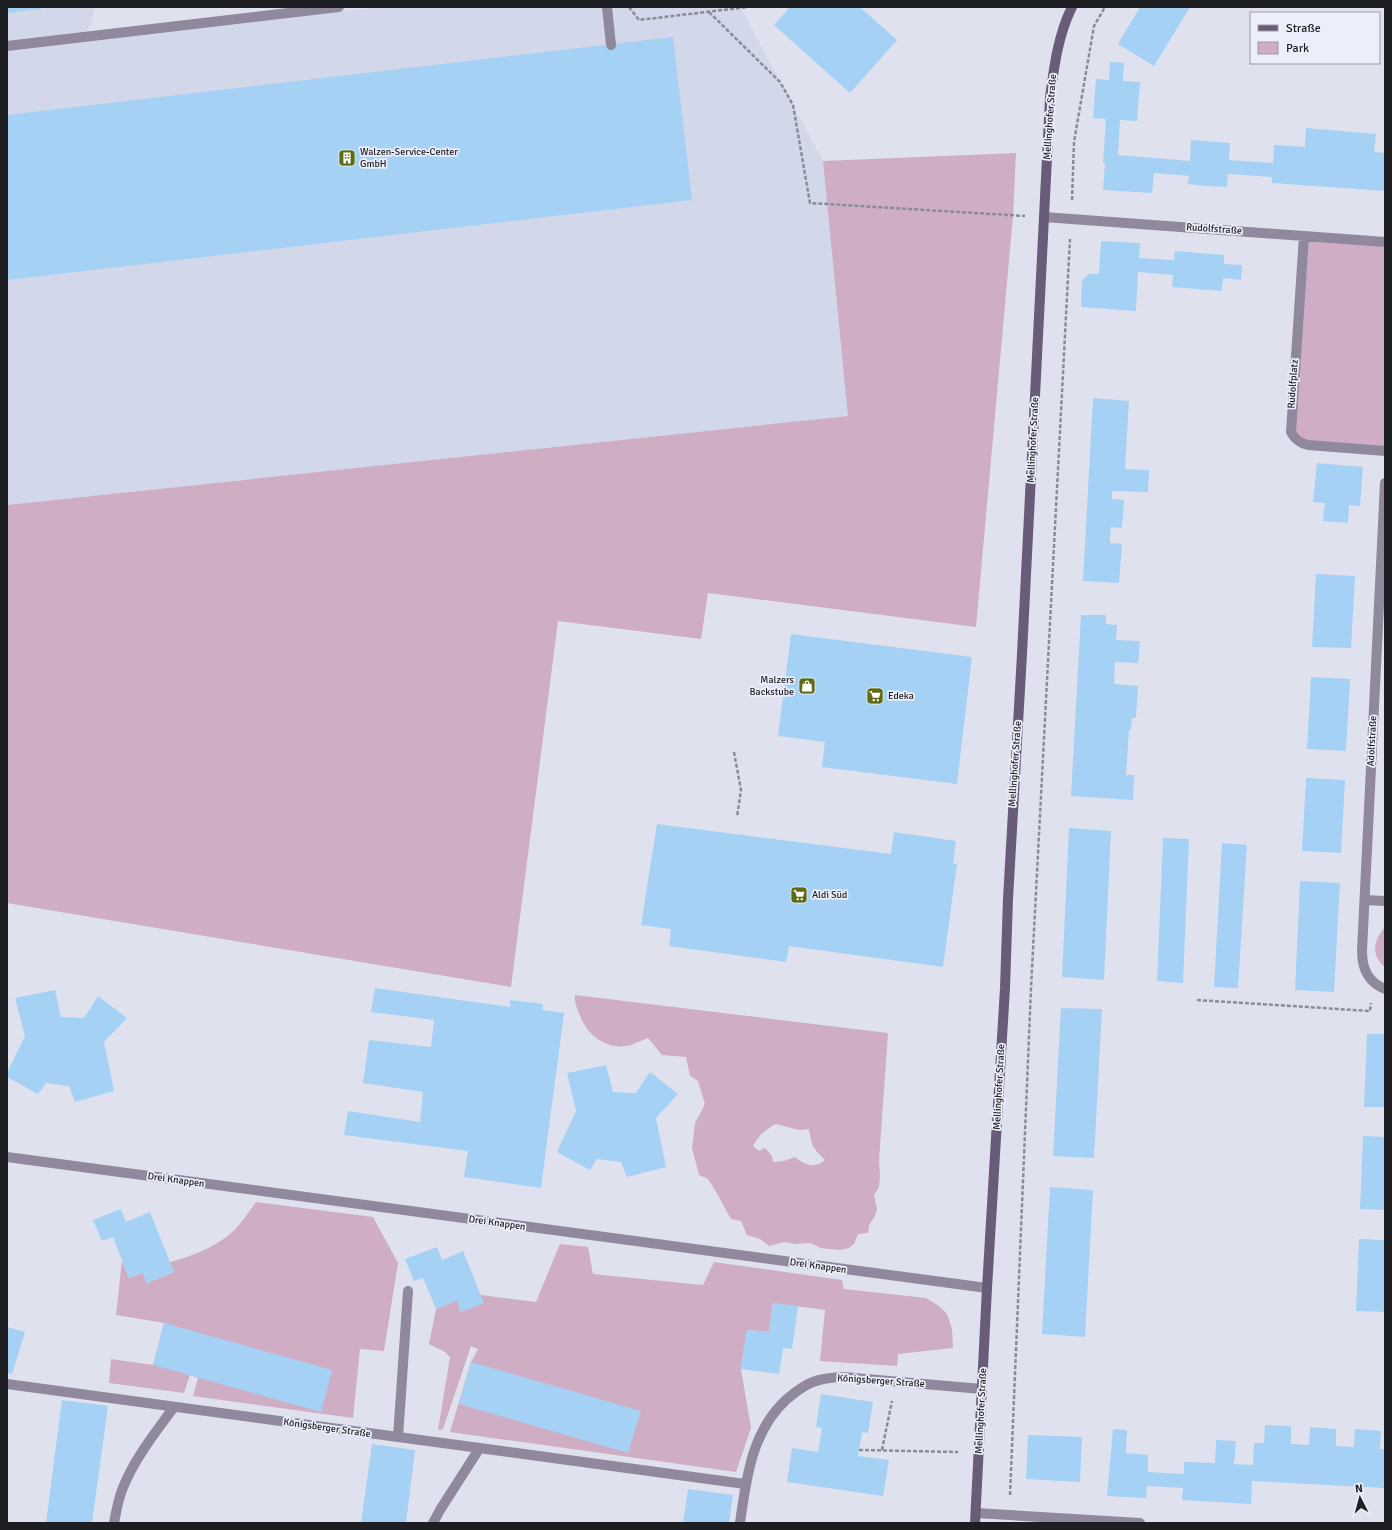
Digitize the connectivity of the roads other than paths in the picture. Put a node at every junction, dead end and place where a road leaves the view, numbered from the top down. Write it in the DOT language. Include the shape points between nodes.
graph roads {
  1 [pos="339,7"];
  2 [pos="607,7"];
  3 [pos="1072,7"];
  4 [pos="611,45"];
  5 [pos="7,46"];
  6 [pos="1044,217"];
  7 [pos="1304,236"];
  8 [pos="1385,242"];
  9 [pos="1385,451"];
  10 [pos="1385,483"];
  11 [pos="1365,900"];
  12 [pos="1385,901"];
  13 [pos="1385,989"];
  14 [pos="7,1158"];
  15 [pos="986,1288"];
  16 [pos="408,1291"];
  17 [pos="7,1384"];
  18 [pos="982,1389"];
  19 [pos="174,1406"];
  20 [pos="398,1437"];
  21 [pos="479,1449"];
  22 [pos="746,1484"];
  23 [pos="976,1518"];
  24 [pos="114,1523"];
  25 [pos="433,1523"];
  26 [pos="740,1523"];
  27 [pos="1140,1523"];
  1 -- 5 [label="street"];
  2 -- 4 [label="street"];
  3 -- 6 [label="main road, Mellinghofer Straße" via="1054,64"];
  6 -- 7 [label="street, Rudolfstraße"];
  6 -- 15 [label="main road, Mellinghofer Straße" via="1004,1010"];
  7 -- 8 [label="street, Rudolfstraße"];
  7 -- 9 [label="street, Rudolfplatz" via="1291,432 1300,443 1308,446"];
  10 -- 11 [label="street, Adolfstraße"];
  11 -- 12 [label="street"];
  11 -- 13 [label="street, Adolfstraße" via="1362,960 1371,981"];
  14 -- 15 [label="street, Drei Knappen"];
  15 -- 18 [label="main road, Mellinghofer Straße"];
  16 -- 20 [label="street"];
  17 -- 19 [label="street, Königsberger Straße"];
  18 -- 22 [label="street, Königsberger Straße" via="843,1377 814,1381 802,1387 782,1404 764,1429 756,1445"];
  18 -- 23 [label="main road, Mellinghofer Straße"];
  19 -- 20 [label="street, Königsberger Straße"];
  19 -- 24 [label="street" via="143,1450 127,1480"];
  20 -- 21 [label="street, Königsberger Straße"];
  21 -- 22 [label="street, Königsberger Straße"];
  21 -- 25 [label="street"];
  22 -- 26 [label="street, Königsberger Straße"];
  23 -- 27 [label="street" via="1009,1515"];
}
